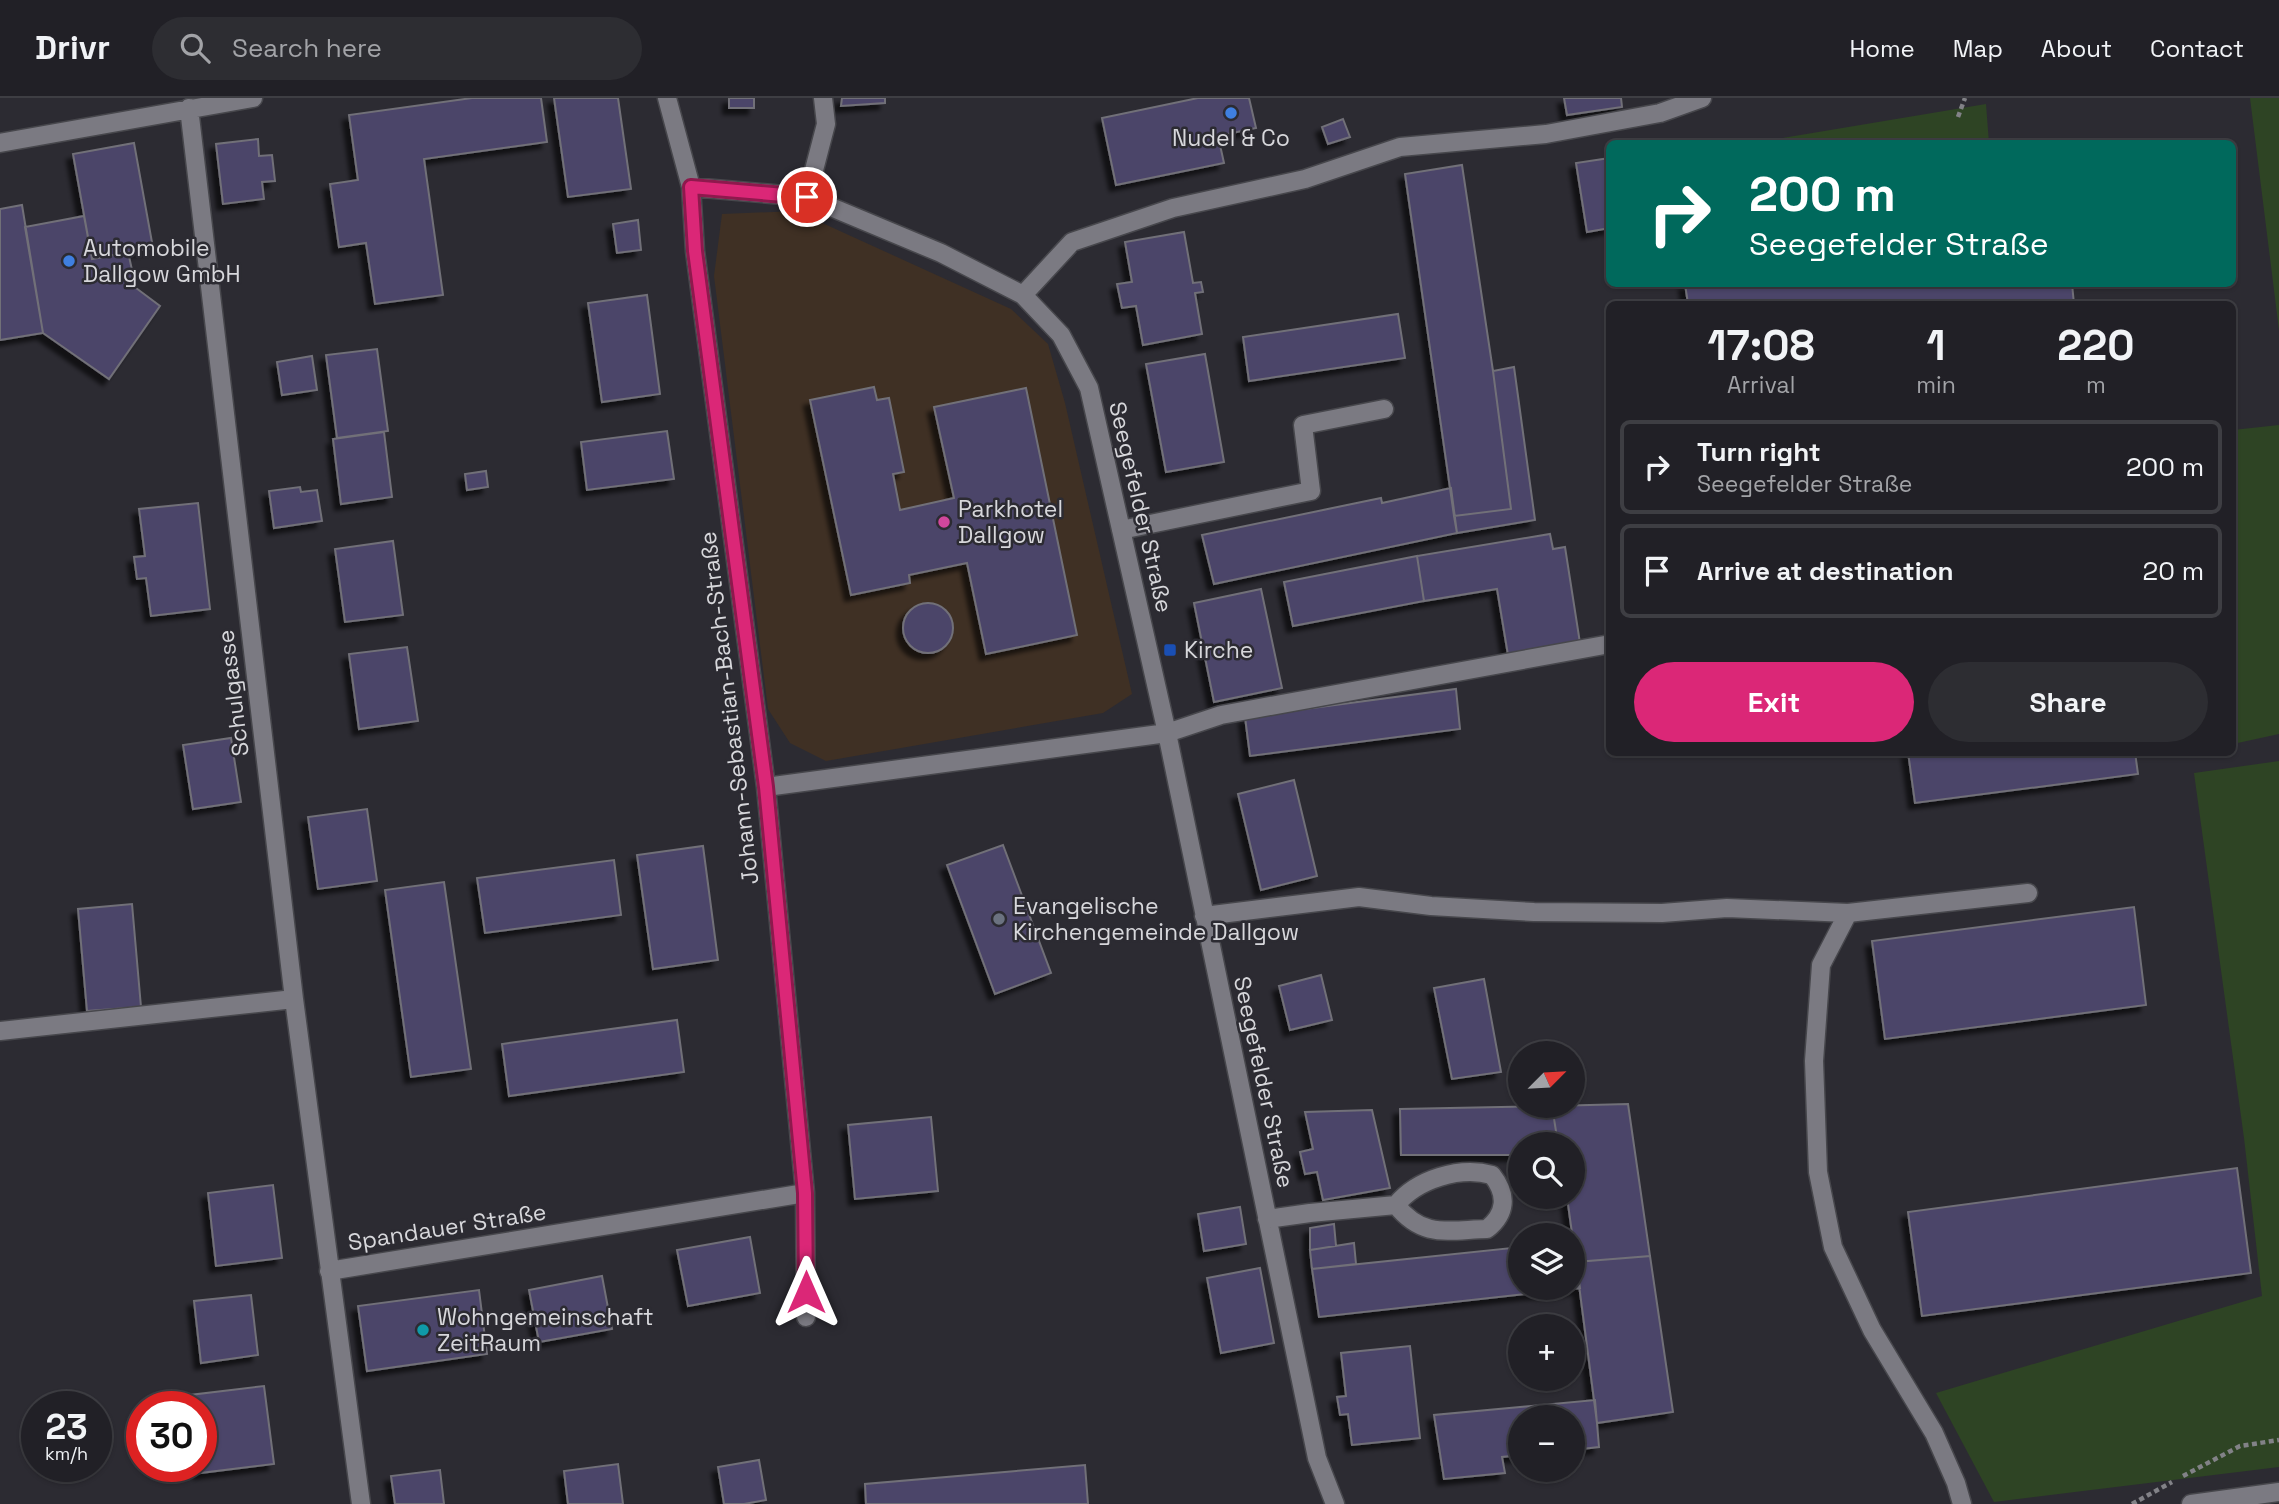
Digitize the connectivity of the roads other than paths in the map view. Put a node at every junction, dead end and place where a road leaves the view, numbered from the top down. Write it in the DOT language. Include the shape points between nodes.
graph roads {
  1 [pos="253,98"];
  2 [pos="667,98"];
  3 [pos="823,98"];
  4 [pos="1702,98"];
  5 [pos="189,108"];
  6 [pos="0,143"];
  7 [pos="691,187"];
  8 [pos="807,197"];
  9 [pos="1023,295"];
  10 [pos="1384,409"];
  11 [pos="1121,530"];
  12 [pos="1606,645"];
  13 [pos="1167,733"];
  14 [pos="766,787"];
  15 [pos="2028,893"];
  16 [pos="1848,913"];
  17 [pos="1204,916"];
  18 [pos="294,999"];
  19 [pos="0,1031"];
  20 [pos="805,1193"];
  21 [pos="1396,1205"];
  22 [pos="1267,1219"];
  23 [pos="329,1271"];
  24 [pos="806,1317"];
  25 [pos="2279,1492"];
  26 [pos="361,1504"];
  27 [pos="1335,1504"];
  28 [pos="1962,1504"];
  29 [pos="2191,1504"];
  1 -- 5 [label="street"];
  2 -- 7 [label="street, Johann-Sebastian-Bach-Straße"];
  3 -- 8 [label="street" via="826,124"];
  4 -- 9 [label="street" via="1660,113 1546,134 1400,147 1306,178 1173,208 1072,242"];
  5 -- 6 [label="street"];
  5 -- 18 [label="street, Schulgasse"];
  7 -- 8 [label="street, Seegefelder Straße"];
  7 -- 14 [label="street, Johann-Sebastian-Bach-Straße" via="695,251"];
  8 -- 9 [label="street, Seegefelder Straße" via="941,253"];
  9 -- 11 [label="street, Seegefelder Straße" via="1061,335 1089,388"];
  10 -- 11 [label="street" via="1303,425 1311,491"];
  11 -- 13 [label="street, Seegefelder Straße"];
  12 -- 13 [label="street" via="1221,715"];
  13 -- 14 [label="street"];
  13 -- 17 [label="street, Seegefelder Straße"];
  14 -- 20 [label="street, Johann-Sebastian-Bach-Straße"];
  15 -- 16 [label="street"];
  16 -- 17 [label="street" via="1727,908 1662,913 1534,912 1359,897"];
  16 -- 28 [label="street" via="1821,965 1814,1061 1818,1172 1833,1247 1872,1330 1934,1433"];
  17 -- 22 [label="street, Seegefelder Straße"];
  18 -- 19 [label="street"];
  18 -- 23 [label="street, Schulgasse"];
  20 -- 23 [label="street, Spandauer Straße"];
  20 -- 24 [label="street, Johann-Sebastian-Bach-Straße"];
  21 -- 21 [label="street" via="1404,1194 1443,1175 1492,1175 1504,1200 1502,1214 1487,1229 1431,1230 1412,1222"];
  21 -- 22 [label="street"];
  22 -- 27 [label="street, Seegefelder Straße" via="1317,1458"];
  23 -- 26 [label="street, Spandauer Straße"];
  25 -- 29 [label="street"];
}
